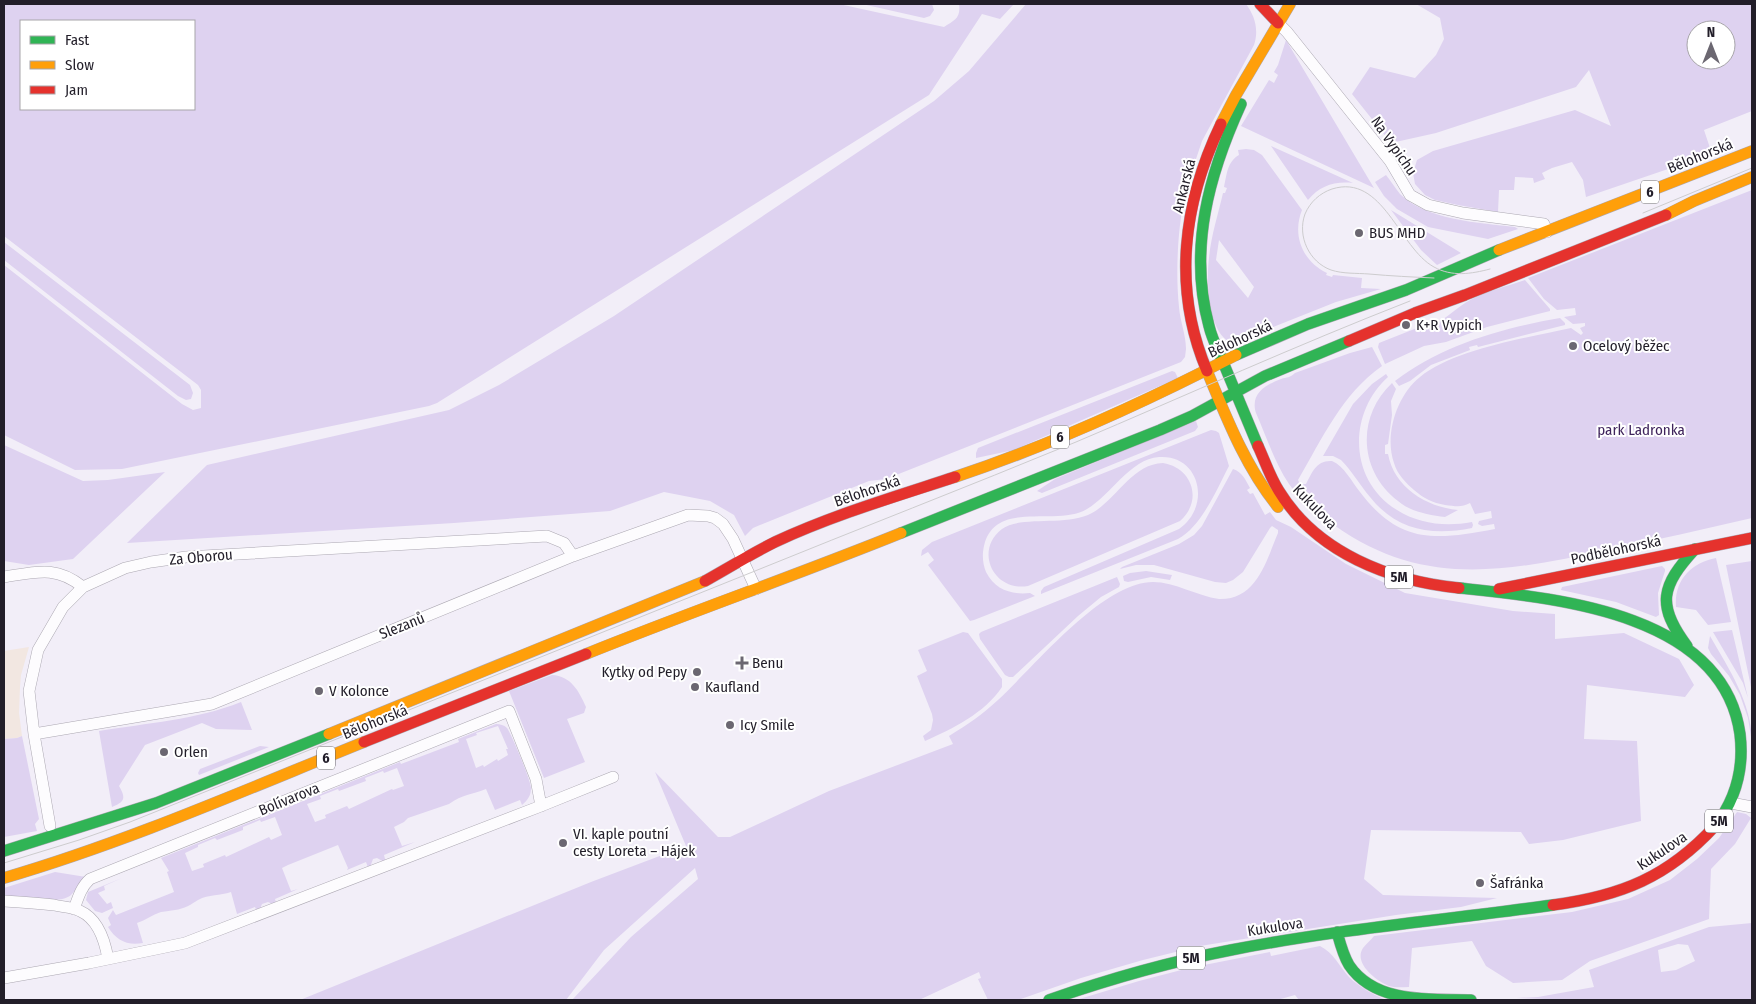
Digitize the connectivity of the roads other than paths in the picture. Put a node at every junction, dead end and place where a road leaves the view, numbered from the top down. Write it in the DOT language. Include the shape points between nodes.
graph roads {
  1 [pos="1260,4"];
  2 [pos="1290,4"];
  3 [pos="1278,23"];
  4 [pos="1752,151"];
  5 [pos="1752,177"];
  6 [pos="1547,232"];
  7 [pos="1223,362"];
  8 [pos="1207,370"];
  9 [pos="1234,392"];
  10 [pos="1220,400"];
  11 [pos="1321,538"];
  12 [pos="1752,538"];
  13 [pos="1695,549"];
  14 [pos="573,556"];
  15 [pos="744,560"];
  16 [pos="4,577"];
  17 [pos="83,587"];
  18 [pos="756,589"];
  19 [pos="1486,591"];
  20 [pos="1690,650"];
  21 [pos="34,734"];
  22 [pos="613,777"];
  23 [pos="1731,803"];
  24 [pos="542,806"];
  25 [pos="1752,807"];
  26 [pos="50,826"];
  27 [pos="4,851"];
  28 [pos="4,878"];
  29 [pos="4,901"];
  30 [pos="74,909"];
  31 [pos="1336,932"];
  32 [pos="108,959"];
  33 [pos="4,978"];
  34 [pos="1049,1000"];
  35 [pos="1471,1000"];
  1 -- 3 [label="main road, Na Vypichu"];
  2 -- 3 [label="main road, Ankarská"];
  3 -- 6 [label="street, Na Vypichu" via="1390,161 1410,194 1428,205 1454,211 1544,224"];
  3 -- 7 [label="main road, Ankarská" via="1222,146 1204,212 1201,248 1203,295 1208,323"];
  3 -- 8 [label="main road, Ankarská" via="1220,123 1194,192 1188,236 1186,301 1192,335"];
  4 -- 6 [label="main road, Bělohorská / 6"];
  5 -- 9 [label="main road, Bělohorská / 6" via="1673,212 1416,313"];
  6 -- 7 [label="main road, Bělohorská / 6" via="1406,290 1308,324"];
  7 -- 8 [label="main road, Bělohorská / 6"];
  7 -- 9 [label="main road, 5M"];
  8 -- 10 [label="main road, 5M"];
  8 -- 15 [label="main road, Bělohorská / 6" via="1118,413 1006,460 840,515 783,538"];
  9 -- 10 [label="main road, Bělohorská / 6"];
  9 -- 11 [label="main road, Kukulova / 5M" via="1280,493"];
  10 -- 11 [label="main road, 5M" via="1247,461 1267,493 1284,513"];
  10 -- 18 [label="main road, Bělohorská / 6" via="1160,430"];
  11 -- 19 [label="main road, Kukulova / 5M" via="1393,576"];
  12 -- 13 [label="main road, Podbělohorská"];
  13 -- 19 [label="main road, Podbělohorská"];
  13 -- 20 [label="main road" via="1682,562 1666,595 1666,613"];
  14 -- 15 [label="street, Slezanů" via="684,516 695,515 712,517 723,524"];
  14 -- 17 [label="street, Za Oborou" via="564,543 547,536 206,556 126,568"];
  14 -- 21 [label="street, Slezanů" via="212,704"];
  15 -- 18 [label="street"];
  15 -- 27 [label="main road, Bělohorská / 6" via="678,593 156,803"];
  16 -- 17 [label="street" via="38,571 59,573"];
  17 -- 21 [label="street, Za Oborou" via="63,607 38,650 29,691"];
  18 -- 28 [label="main road, Bělohorská / 6" via="665,622 126,838"];
  19 -- 20 [label="main road, Kukulova / 5M" via="1582,605 1636,622"];
  20 -- 23 [label="main road, Kukulova / 5M" via="1720,679 1738,722 1742,751"];
  21 -- 26 [label="street, Za Oborou"];
  22 -- 24 [label="street"];
  23 -- 25 [label="street"];
  23 -- 31 [label="main road, Kukulova / 5M" via="1705,838 1687,854 1638,885 1615,894 1510,911"];
  24 -- 30 [label="street, Bolívarova" via="536,779 509,711 90,879 78,896"];
  24 -- 32 [label="street" via="185,943"];
  29 -- 30 [label="street"];
  30 -- 32 [label="street" via="89,917 100,930"];
  31 -- 34 [label="main road, Kukulova / 5M" via="1207,954"];
  31 -- 35 [label="main road" via="1355,974 1384,993"];
  32 -- 33 [label="street"];
}
